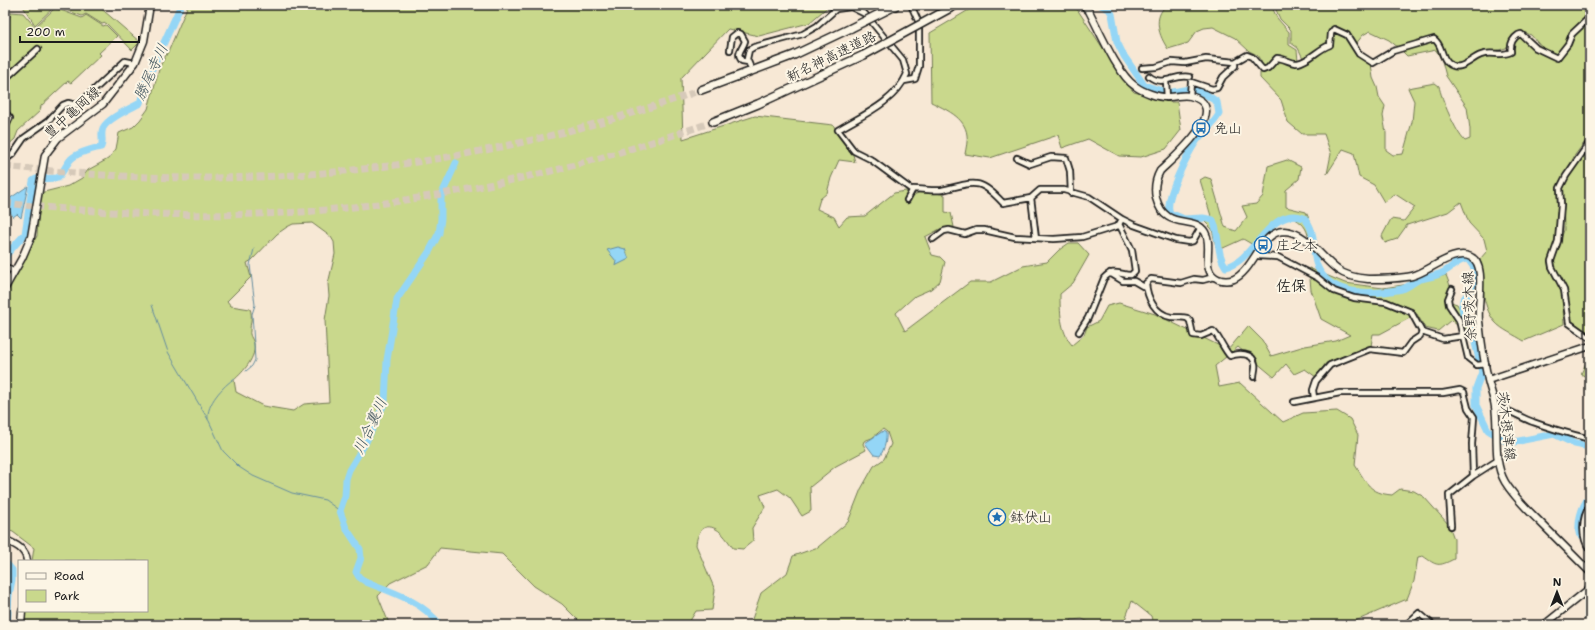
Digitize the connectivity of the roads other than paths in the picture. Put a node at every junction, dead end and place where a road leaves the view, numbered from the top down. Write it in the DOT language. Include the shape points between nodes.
graph roads {
  1 [pos="150,5"];
  2 [pos="897,5"];
  3 [pos="911,5"];
  4 [pos="956,5"];
  5 [pos="1083,5"];
  6 [pos="1590,17"];
  7 [pos="38,49"];
  8 [pos="730,50"];
  9 [pos="1235,62"];
  10 [pos="134,63"];
  11 [pos="1142,68"];
  12 [pos="1149,76"];
  13 [pos="1190,78"];
  14 [pos="5,79"];
  15 [pos="1166,81"];
  16 [pos="904,82"];
  17 [pos="701,90"];
  18 [pos="1167,96"];
  19 [pos="1190,96"];
  20 [pos="5,112"];
  21 [pos="713,122"];
  22 [pos="5,128"];
  23 [pos="1590,142"];
  24 [pos="1017,158"];
  25 [pos="5,160"];
  26 [pos="912,190"];
  27 [pos="1071,193"];
  28 [pos="1031,198"];
  29 [pos="907,200"];
  30 [pos="1121,222"];
  31 [pos="1200,227"];
  32 [pos="1036,238"];
  33 [pos="933,239"];
  34 [pos="1258,256"];
  35 [pos="7,267"];
  36 [pos="14,272"];
  37 [pos="1110,273"];
  38 [pos="1214,277"];
  39 [pos="5,288"];
  40 [pos="1146,288"];
  41 [pos="1452,288"];
  42 [pos="1079,332"];
  43 [pos="1422,332"];
  44 [pos="1462,336"];
  45 [pos="1590,338"];
  46 [pos="1590,346"];
  47 [pos="1486,364"];
  48 [pos="1321,374"];
  49 [pos="1254,377"];
  50 [pos="1312,378"];
  51 [pos="1488,380"];
  52 [pos="1314,398"];
  53 [pos="1294,402"];
  54 [pos="1495,407"];
  55 [pos="1590,439"];
  56 [pos="1498,460"];
  57 [pos="1473,476"];
  58 [pos="1590,506"];
  59 [pos="1451,526"];
  60 [pos="5,540"];
  61 [pos="1590,550"];
  62 [pos="28,560"];
  63 [pos="1590,572"];
  64 [pos="1590,588"];
  65 [pos="22,612"];
  66 [pos="21,625"];
  67 [pos="1406,625"];
  68 [pos="1433,625"];
  69 [pos="1544,625"];
  1 -- 10 [label="main road, 豊中亀岡線" via="144,41"];
  2 -- 17 [label="highway, 新名神高速道路, bridge" via="794,55"];
  3 -- 16 [label="street" via="918,23 919,66 915,79"];
  4 -- 21 [label="highway, 新名神高速道路, bridge" via="864,56"];
  5 -- 18 [label="main road" via="1130,82 1139,89"];
  6 -- 9 [label="street" via="1572,34 1557,58 1539,50 1521,34 1513,40 1511,52 1505,55 1482,54 1460,66 1446,62 1441,54 1440,45 1434,39 1393,51 1373,63 1359,54 1347,35 1334,29 1331,33 1330,46 1298,63 1277,58 1268,68 1262,70 1252,57 1247,55"];
  7 -- 14 [label="street"];
  8 -- 16 [label="street" via="732,37 737,33 742,34 745,41 738,58 749,64 749,50 803,34 836,9 851,7 865,14 903,60 907,74"];
  9 -- 11 [label="street" via="1206,59"];
  9 -- 13 [label="street" via="1235,66 1223,77 1217,88 1212,89"];
  10 -- 25 [label="street" via="125,60 79,104 63,105 48,121 24,138 13,154"];
  10 -- 36 [label="main road, 豊中亀岡線" via="103,104 58,138 49,148 40,178 32,234"];
  12 -- 15 [label="street" via="1160,82"];
  13 -- 15 [label="street" via="1183,75"];
  13 -- 19 [label="street"];
  15 -- 18 [label="street"];
  16 -- 26 [label="street" via="886,101 838,130 854,151 870,159"];
  18 -- 19 [label="main road"];
  19 -- 31 [label="main road" via="1203,105 1205,120 1160,171 1155,188 1158,202 1165,214 1175,220"];
  20 -- 22 [label="street" via="10,118"];
  23 -- 45 [label="street" via="1560,188 1558,241 1551,261 1564,290 1568,323"];
  24 -- 27 [label="street" via="1030,164 1051,157 1066,158 1070,171"];
  26 -- 28 [label="street" via="940,190 966,183 980,184 990,189 1004,203"];
  26 -- 29 [label="street"];
  27 -- 28 [label="street" via="1064,190 1040,190"];
  27 -- 30 [label="street" via="1096,201"];
  28 -- 32 [label="street"];
  30 -- 31 [label="street" via="1189,242 1193,241"];
  30 -- 32 [label="street" via="1082,237"];
  30 -- 37 [label="street" via="1132,250 1135,271 1131,275"];
  31 -- 38 [label="main road" via="1206,232 1209,269"];
  32 -- 33 [label="street" via="1015,237 984,230 965,234 949,230"];
  34 -- 38 [label="main road, 余野茨木線" via="1234,279 1223,281"];
  34 -- 43 [label="street" via="1278,257 1318,278 1334,291 1354,298 1386,302 1410,312"];
  34 -- 47 [label="main road, 余野茨木線" via="1269,237 1286,231 1316,248 1339,272 1369,279 1414,275 1458,255 1472,257 1477,261 1481,271 1479,319"];
  35 -- 36 [label="street"];
  36 -- 39 [label="main road, 豊中亀岡線"];
  37 -- 40 [label="street" via="1123,281 1134,281"];
  37 -- 42 [label="street" via="1104,278 1088,318"];
  38 -- 40 [label="street" via="1181,283 1151,279 1146,283"];
  40 -- 49 [label="street" via="1152,305 1169,316 1188,318 1193,335 1201,336 1213,331 1230,356 1240,353 1254,359"];
  41 -- 44 [label="street" via="1448,299 1449,305 1459,320"];
  43 -- 44 [label="street" via="1443,339"];
  43 -- 48 [label="street" via="1404,353 1370,349 1330,365"];
  44 -- 47 [label="street" via="1470,362 1477,365"];
  46 -- 51 [label="main road, 茨木摂津線"];
  47 -- 51 [label="main road, 余野茨木線"];
  48 -- 50 [label="street"];
  48 -- 52 [label="street" via="1314,386"];
  51 -- 54 [label="main road, 茨木摂津線"];
  52 -- 53 [label="street"];
  52 -- 57 [label="street" via="1340,393 1443,393 1460,390 1464,392 1468,408 1474,417"];
  54 -- 55 [label="street" via="1557,431"];
  54 -- 56 [label="main road, 茨木摂津線"];
  56 -- 57 [label="street"];
  56 -- 63 [label="main road, 茨木摂津線" via="1500,472 1514,494"];
  57 -- 59 [label="street" via="1449,495"];
  58 -- 61 [label="street" via="1584,515 1583,523 1585,541"];
  60 -- 62 [label="main road" via="23,550"];
  64 -- 69 [label="main road"];
  65 -- 66 [label="main road"];
  67 -- 68 [label="street" via="1419,613"];
}
